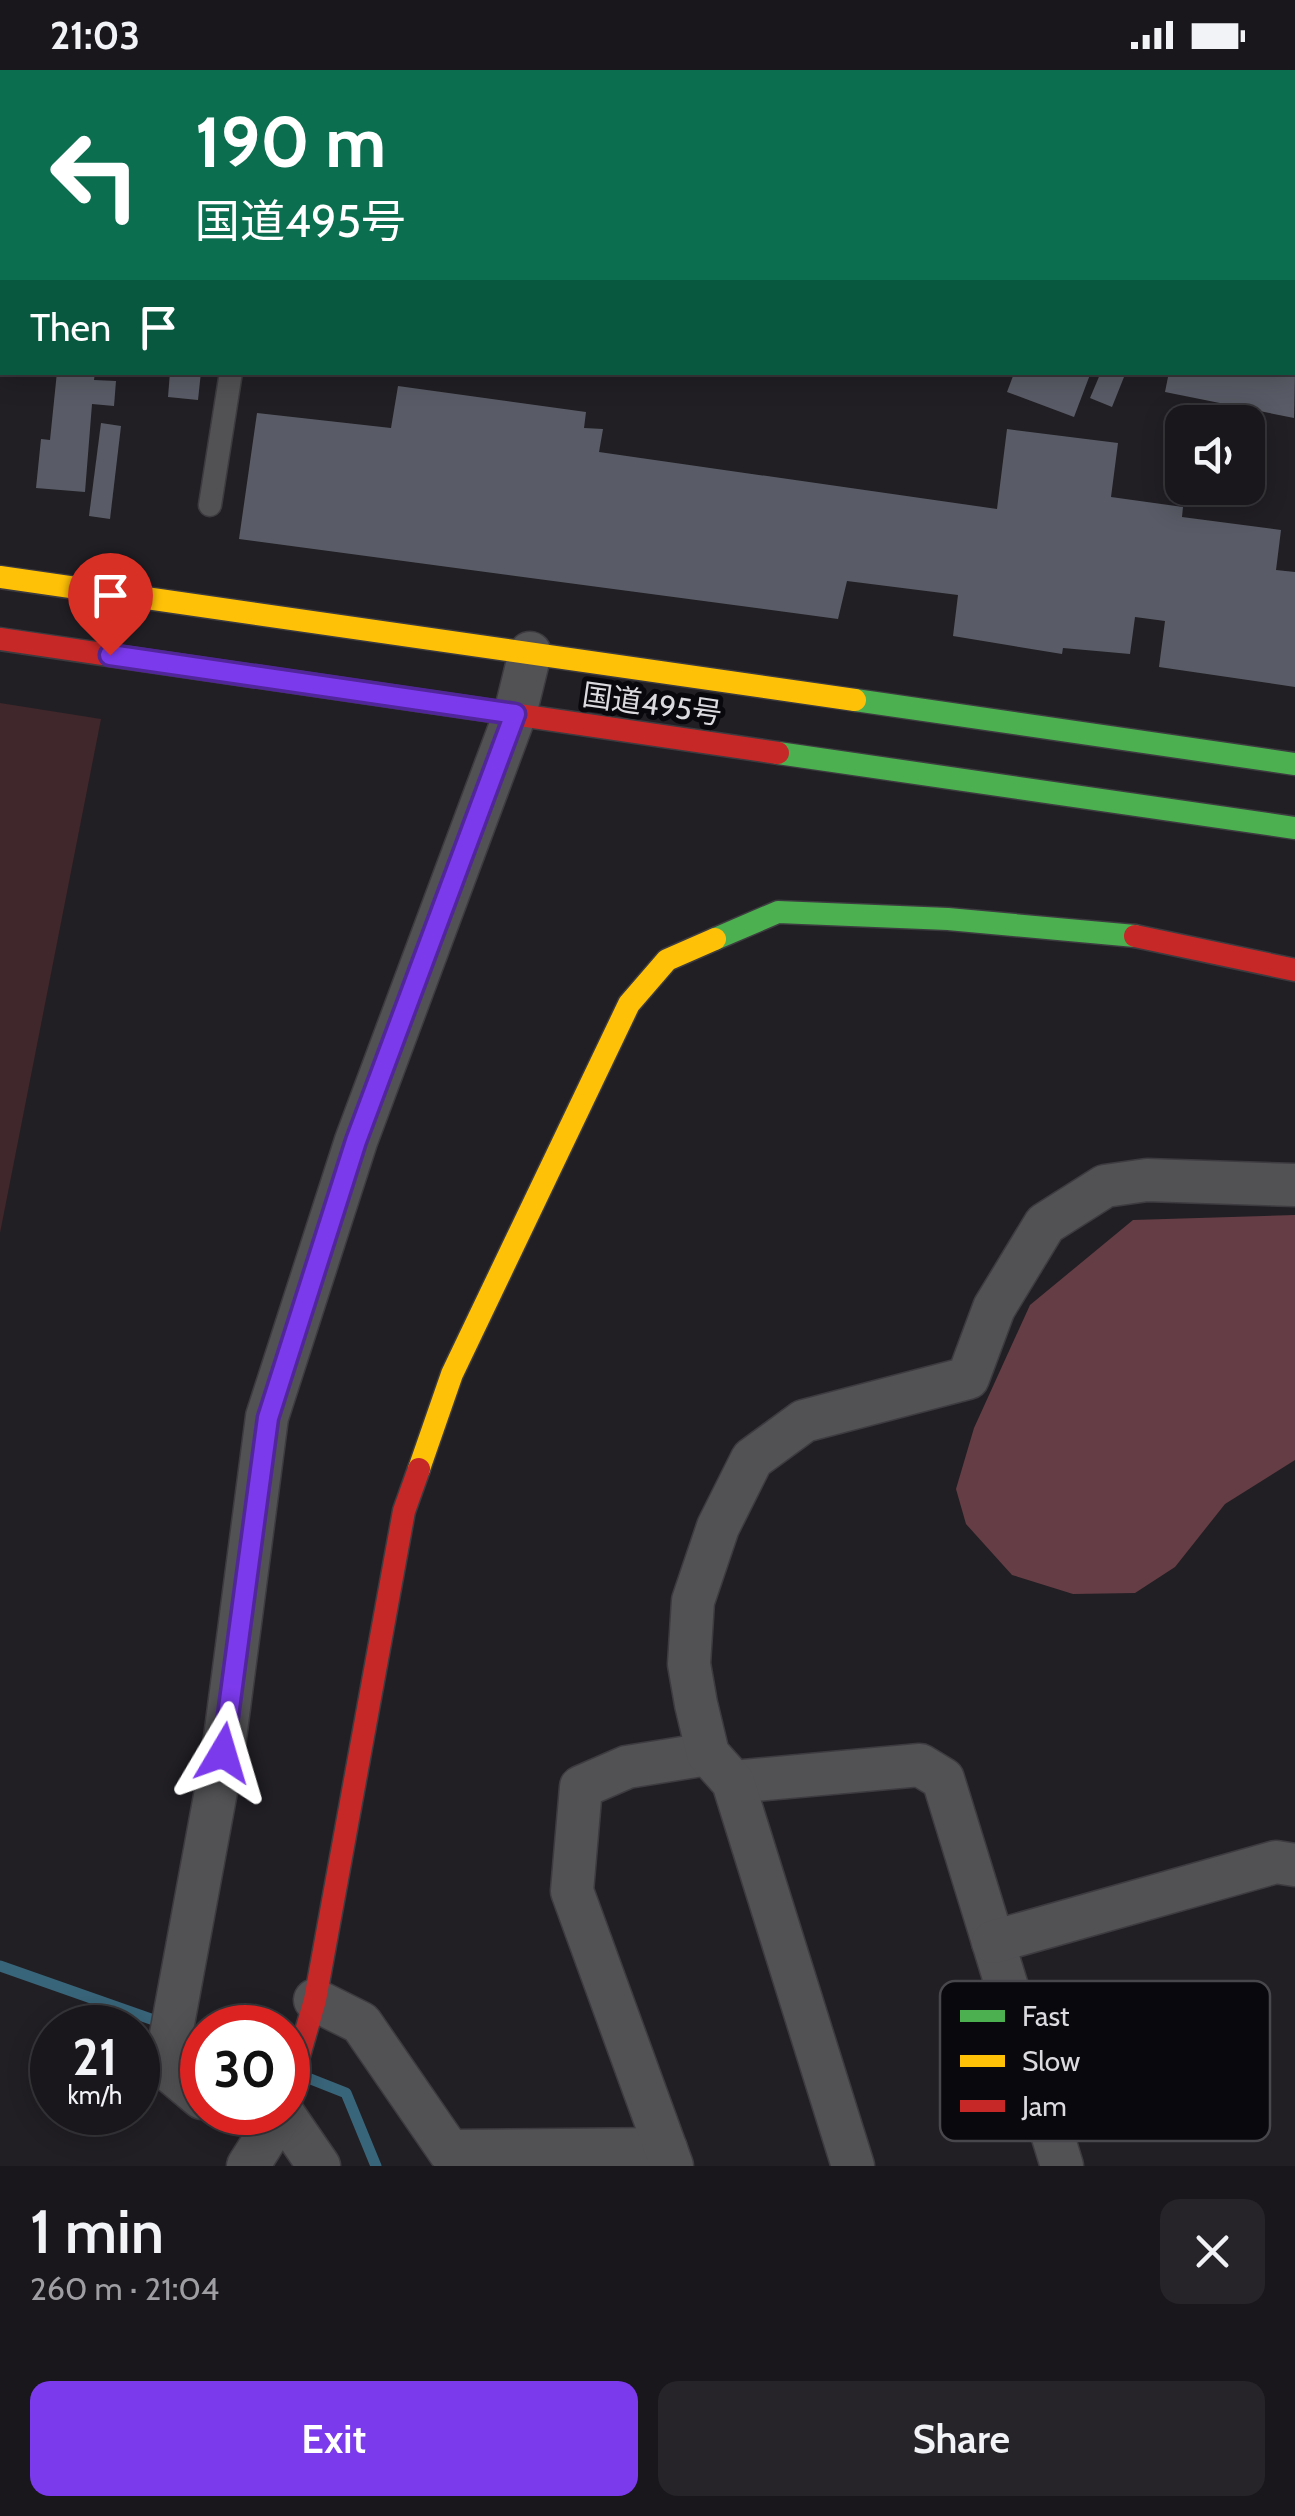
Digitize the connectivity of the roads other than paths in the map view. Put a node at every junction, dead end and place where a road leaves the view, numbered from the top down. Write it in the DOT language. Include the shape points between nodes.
graph roads {
  1 [pos="231,375"];
  2 [pos="210,506"];
  3 [pos="0,577"];
  4 [pos="0,639"];
  5 [pos="530,653"];
  6 [pos="515,714"];
  7 [pos="1295,764"];
  8 [pos="1295,828"];
  9 [pos="1295,970"];
  10 [pos="1295,1185"];
  11 [pos="720,1768"];
  12 [pos="1295,1865"];
  13 [pos="993,1942"];
  14 [pos="1005,1981"];
  15 [pos="316,2000"];
  16 [pos="310,2020"];
  17 [pos="180,2080"];
  18 [pos="268,2135"];
  19 [pos="298,2135"];
  20 [pos="1054,2141"];
  21 [pos="669,2158"];
  22 [pos="248,2166"];
  23 [pos="320,2166"];
  24 [pos="853,2166"];
  25 [pos="1062,2166"];
  1 -- 2 [label="lane"];
  3 -- 5 [label="main road, 国道495号"];
  4 -- 6 [label="main road, 国道495号"];
  5 -- 6 [label="street"];
  5 -- 7 [label="main road, 国道495号"];
  6 -- 8 [label="main road, 国道495号"];
  6 -- 17 [label="street" via="356,1141 268,1418 223,1753 165,2068"];
  9 -- 15 [label="main road" via="1151,936 778,912 667,960 629,1004 452,1374 404,1512"];
  10 -- 11 [label="street" via="1147,1180 1105,1186 1045,1224 994,1308 968,1378 804,1420 752,1459 692,1601 689,1664"];
  11 -- 13 [label="street" via="920,1765 943,1780"];
  11 -- 21 [label="street" via="628,1767 581,1787 572,1892"];
  11 -- 24 [label="street"];
  12 -- 13 [label="street" via="1276,1862"];
  13 -- 14 [label="street"];
  15 -- 16 [label="main road"];
  15 -- 21 [label="street" via="361,2023 449,2151"];
  18 -- 22 [label="street"];
  19 -- 23 [label="street"];
  20 -- 25 [label="street"];
}
